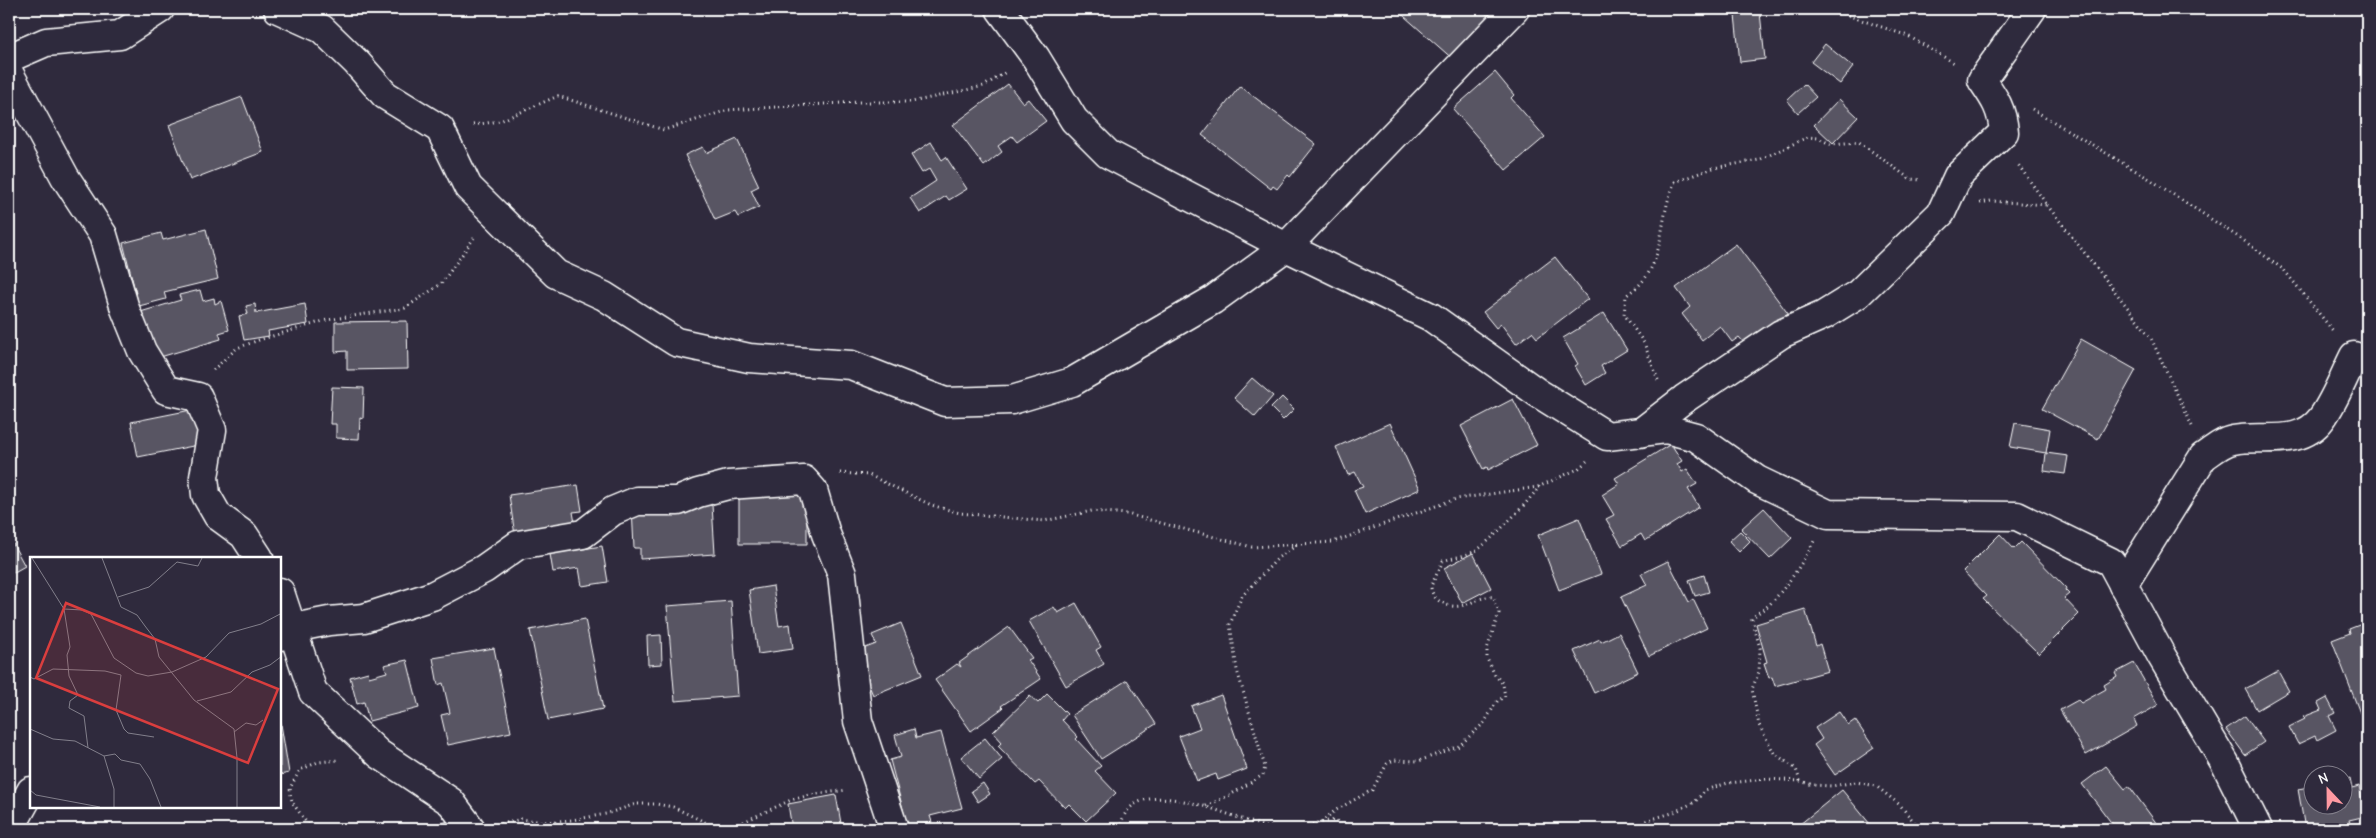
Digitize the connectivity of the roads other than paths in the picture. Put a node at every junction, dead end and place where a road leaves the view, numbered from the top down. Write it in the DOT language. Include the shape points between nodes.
graph roads {
  1 [pos="160,9"];
  2 [pos="278,9"];
  3 [pos="1000,9"];
  4 [pos="1515,9"];
  5 [pos="2032,9"];
  6 [pos="9,58"];
  7 [pos="9,73"];
  8 [pos="1286,248"];
  9 [pos="2354,356"];
  10 [pos="1629,434"];
  11 [pos="258,557"];
  12 [pos="2123,585"];
  13 [pos="281,598"];
  14 [pos="287,632"];
  15 [pos="30,793"];
  16 [pos="482,828"];
  17 [pos="10,829"];
  18 [pos="894,829"];
  19 [pos="2258,829"];
  1 -- 6 [label="street" via="120,35 46,42"];
  2 -- 8 [label="street" via="322,28 385,95 440,129 468,187 556,274 604,296 676,342 748,358 852,365 945,402 1012,400 1072,382 1213,300"];
  3 -- 8 [label="street" via="1036,58 1074,120 1108,154"];
  4 -- 8 [label="street"];
  5 -- 10 [label="street" via="1982,80 1999,105 2004,132 1958,176 1940,213 1858,294 1824,316 1781,334"];
  7 -- 11 [label="street" via="65,177 103,235 125,309 142,351 166,390 198,397 212,430 204,476 206,495 218,516 244,535"];
  8 -- 10 [label="street" via="1430,317 1599,432 1607,436"];
  9 -- 12 [label="street" via="2322,418 2310,430 2278,440 2232,440 2203,457"];
  10 -- 12 [label="street" via="1666,429 1696,436 1757,480 1828,514 2017,516 2111,562"];
  12 -- 19 [label="street"];
  13 -- 14 [label="street"];
  14 -- 16 [label="street" via="313,692 380,754 451,802"];
  14 -- 18 [label="street" via="329,621 364,618 432,596 484,569 518,545 583,534 613,511 637,501 678,501 728,485 804,480 813,490 842,574 858,721"];
  15 -- 17 [label="street"];
}
